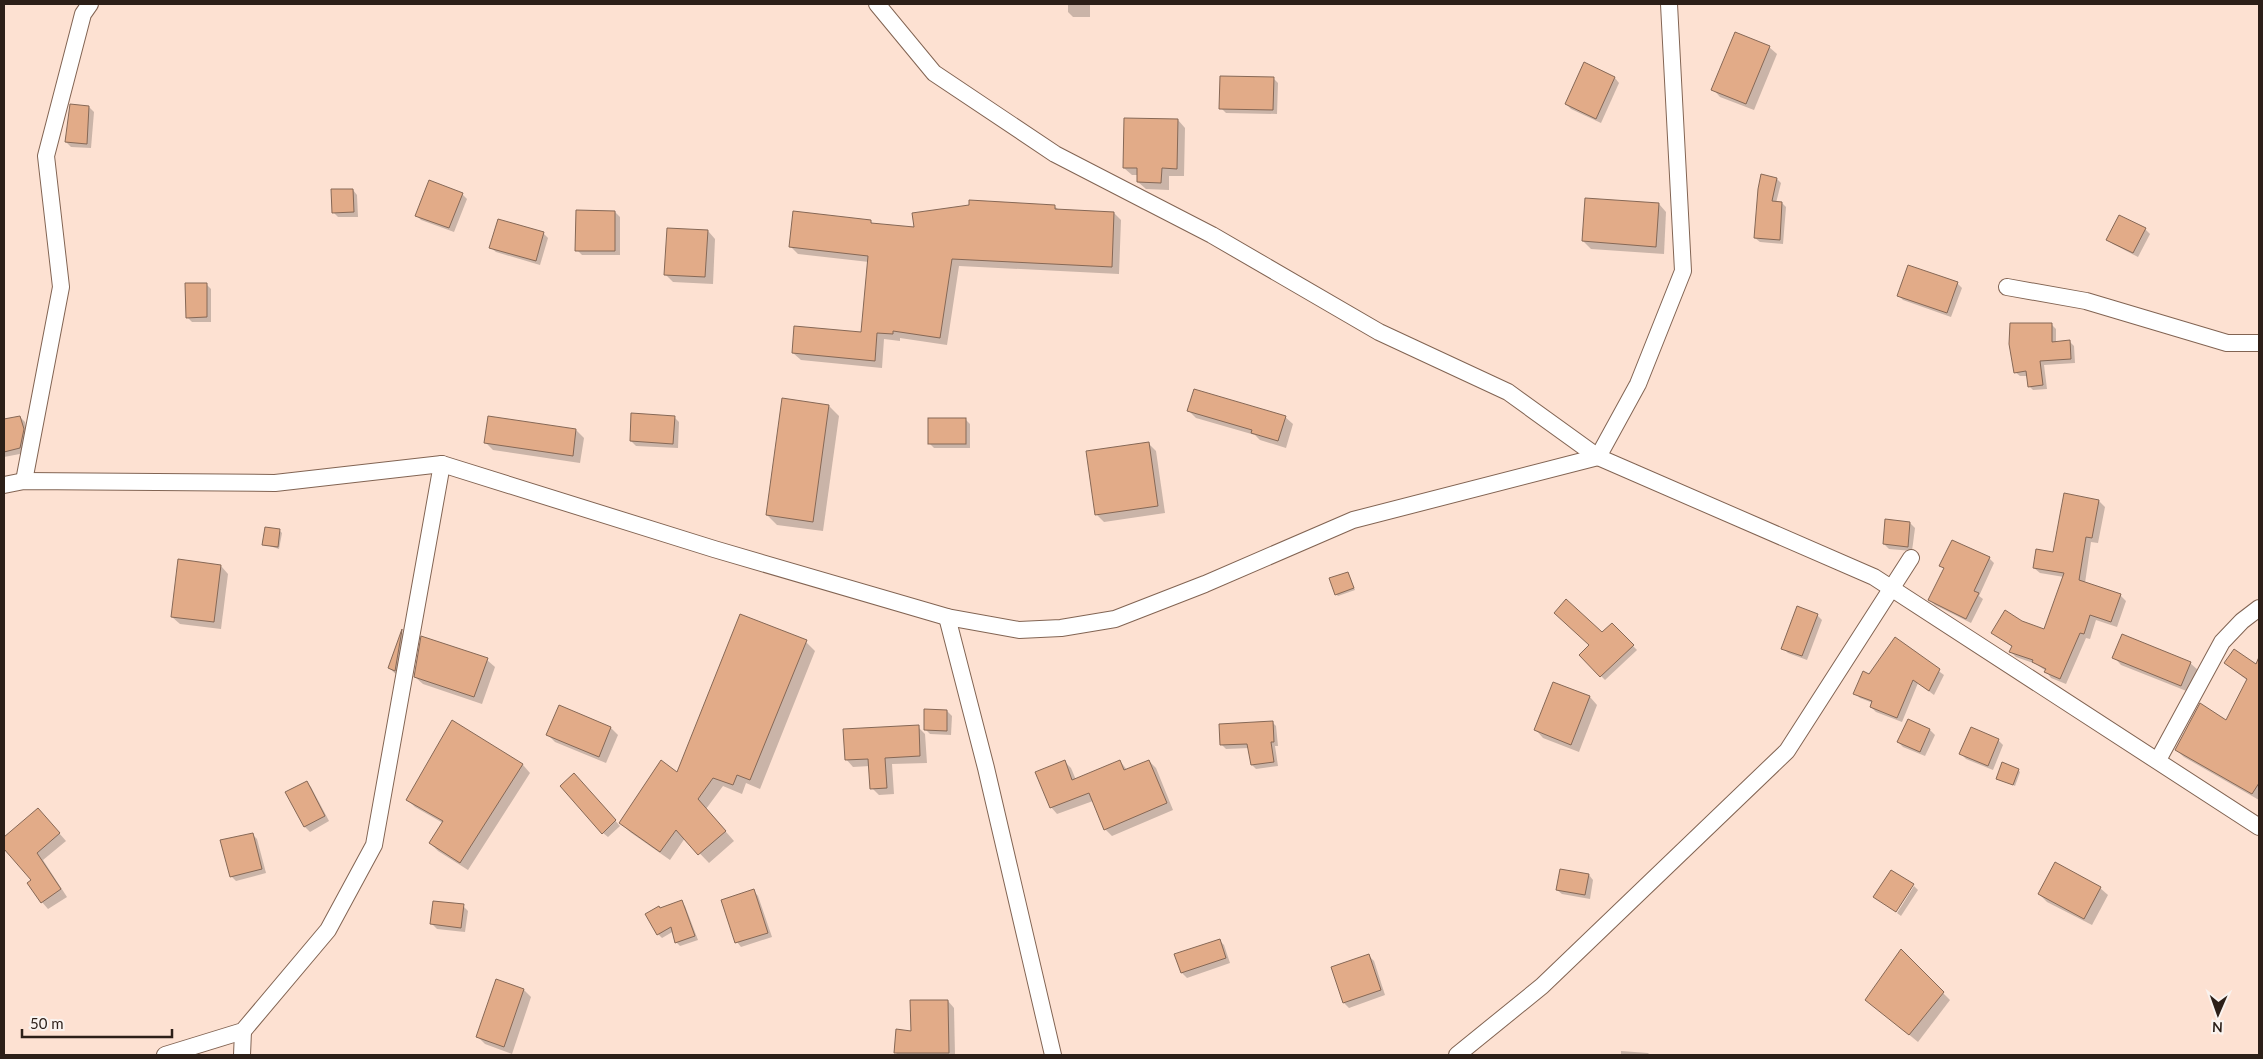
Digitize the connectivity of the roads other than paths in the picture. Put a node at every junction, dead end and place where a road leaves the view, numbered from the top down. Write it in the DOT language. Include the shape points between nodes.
graph roads {
  1 [pos="90,4"];
  2 [pos="877,4"];
  3 [pos="1669,4"];
  4 [pos="2007,287"];
  5 [pos="2259,343"];
  6 [pos="1598,457"];
  7 [pos="442,464"];
  8 [pos="24,482"];
  9 [pos="4,485"];
  10 [pos="1910,558"];
  11 [pos="1892,588"];
  12 [pos="2259,608"];
  13 [pos="947,617"];
  14 [pos="2158,760"];
  15 [pos="2259,827"];
  16 [pos="244,1031"];
  17 [pos="165,1055"];
  18 [pos="242,1055"];
  19 [pos="1053,1055"];
  20 [pos="1457,1055"];
  1 -- 8 [label="street" via="83,14 46,156 61,287"];
  2 -- 6 [label="street" via="934,73 1055,154 1212,235 1379,332 1508,392"];
  3 -- 6 [label="street" via="1683,271 1638,384"];
  4 -- 5 [label="street" via="2086,301 2227,343"];
  6 -- 11 [label="street" via="1874,577"];
  6 -- 13 [label="street" via="1353,520 1115,620 1019,630"];
  7 -- 8 [label="street" via="275,483"];
  7 -- 13 [label="street"];
  7 -- 16 [label="street" via="374,845 328,930"];
  8 -- 9 [label="street"];
  10 -- 11 [label="street"];
  11 -- 14 [label="street"];
  11 -- 20 [label="street" via="1786,752 1542,986"];
  12 -- 14 [label="street" via="2222,642"];
  13 -- 19 [label="street"];
  14 -- 15 [label="street"];
  16 -- 17 [label="street"];
  16 -- 18 [label="street"];
}
